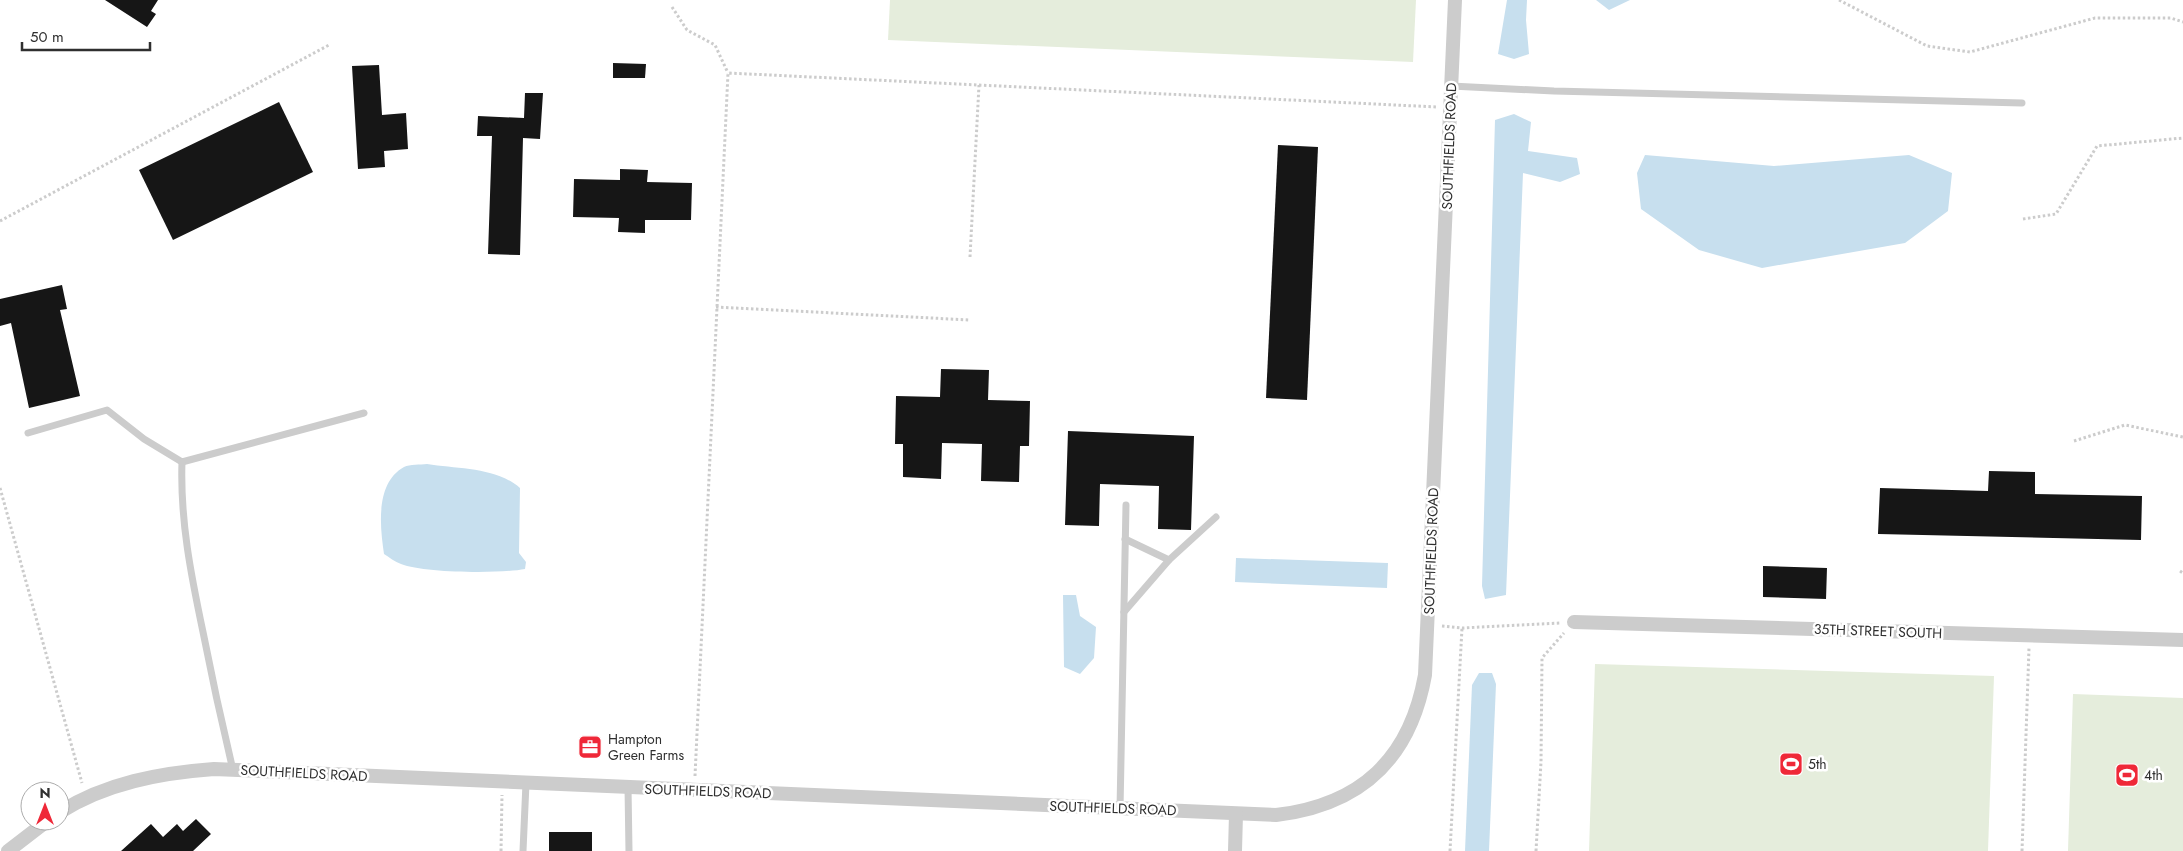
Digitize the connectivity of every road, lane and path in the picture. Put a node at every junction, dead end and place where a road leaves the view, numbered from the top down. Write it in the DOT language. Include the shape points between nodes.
graph roads {
  1 [pos="1455,0"];
  2 [pos="1838,0"];
  3 [pos="672,7"];
  4 [pos="2183,22"];
  5 [pos="329,45"];
  6 [pos="728,73"];
  7 [pos="979,85"];
  8 [pos="1451,86"];
  9 [pos="2022,103"];
  10 [pos="1450,108"];
  11 [pos="2183,138"];
  12 [pos="2023,219"];
  13 [pos="0,221"];
  14 [pos="970,257"];
  15 [pos="716,307"];
  16 [pos="970,320"];
  17 [pos="364,412"];
  18 [pos="28,432"];
  19 [pos="2183,437"];
  20 [pos="2074,441"];
  21 [pos="182,462"];
  22 [pos="0,488"];
  23 [pos="1126,505"];
  24 [pos="1216,517"];
  25 [pos="1125,539"];
  26 [pos="1169,560"];
  27 [pos="1124,612"];
  28 [pos="1574,622"];
  29 [pos="1428,624"];
  30 [pos="1462,628"];
  31 [pos="2029,635"];
  32 [pos="2183,640"];
  33 [pos="233,770"];
  34 [pos="503,782"];
  35 [pos="526,783"];
  36 [pos="628,787"];
  37 [pos="694,790"];
  38 [pos="86,798"];
  39 [pos="70,807"];
  40 [pos="1120,809"];
  41 [pos="1236,814"];
  42 [pos="34,831"];
  43 [pos="0,842"];
  44 [pos="8,851"];
  45 [pos="501,851"];
  46 [pos="523,851"];
  47 [pos="629,851"];
  48 [pos="1235,851"];
  49 [pos="1450,851"];
  50 [pos="1536,851"];
  51 [pos="2022,851"];
  1 -- 8 [label="street, SOUTHFIELDS ROAD"];
  2 -- 4 [label="path" via="1927,46 1970,52 2096,18 2171,18"];
  3 -- 6 [label="path" via="687,30 715,45"];
  5 -- 13 [label="path"];
  6 -- 7 [label="path"];
  6 -- 15 [label="path"];
  7 -- 10 [label="path"];
  7 -- 14 [label="path"];
  8 -- 9 [label="lane" via="1554,92"];
  8 -- 10 [label="street, SOUTHFIELDS ROAD"];
  10 -- 29 [label="street, SOUTHFIELDS ROAD"];
  11 -- 12 [label="path" via="2097,146 2056,214"];
  15 -- 16 [label="path"];
  15 -- 37 [label="path"];
  17 -- 21 [label="lane"];
  18 -- 21 [label="lane" via="107,410 144,439"];
  19 -- 20 [label="path" via="2125,425"];
  21 -- 33 [label="lane" via="182,513 189,564"];
  22 -- 38 [label="path"];
  23 -- 25 [label="lane"];
  24 -- 26 [label="lane"];
  25 -- 26 [label="lane"];
  25 -- 27 [label="lane"];
  26 -- 27 [label="lane"];
  27 -- 40 [label="lane"];
  28 -- 30 [label="path"];
  28 -- 31 [label="street, 35TH STREET SOUTH"];
  28 -- 50 [label="path" via="1542,658"];
  29 -- 30 [label="path"];
  29 -- 41 [label="street, SOUTHFIELDS ROAD" via="1421,699 1409,730 1386,763 1347,795 1324,805 1276,815"];
  30 -- 49 [label="path"];
  31 -- 32 [label="street, 35TH STREET SOUTH"];
  31 -- 51 [label="path"];
  33 -- 34 [label="street, SOUTHFIELDS ROAD"];
  33 -- 38 [label="street, SOUTHFIELDS ROAD" via="174,772 136,780"];
  34 -- 35 [label="street, SOUTHFIELDS ROAD"];
  34 -- 45 [label="path"];
  35 -- 36 [label="street, SOUTHFIELDS ROAD"];
  35 -- 46 [label="lane"];
  36 -- 37 [label="street, SOUTHFIELDS ROAD"];
  36 -- 47 [label="lane"];
  37 -- 40 [label="street, SOUTHFIELDS ROAD"];
  38 -- 39 [label="street, SOUTHFIELDS ROAD"];
  40 -- 41 [label="street, SOUTHFIELDS ROAD"];
  41 -- 48 [label="street"];
  42 -- 44 [label="street"];
  43 -- 44 [label="street"];
}
